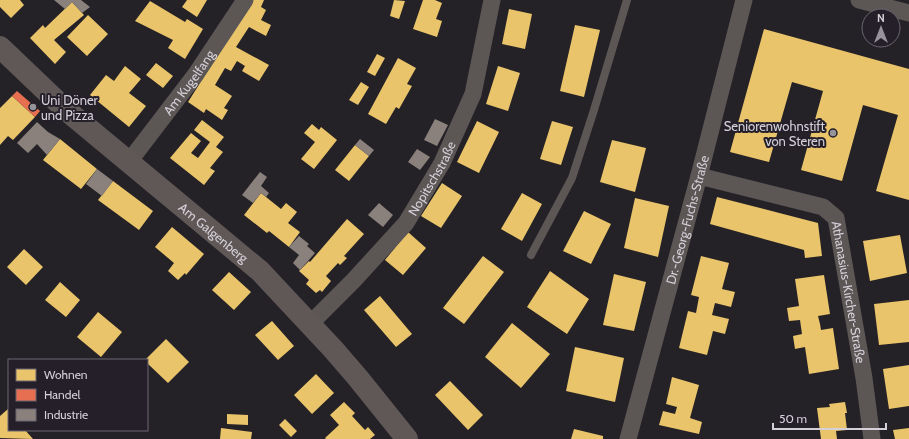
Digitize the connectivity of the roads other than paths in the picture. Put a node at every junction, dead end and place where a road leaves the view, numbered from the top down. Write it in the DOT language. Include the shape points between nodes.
graph roads {
  1 [pos="245,0"];
  2 [pos="492,0"];
  3 [pos="626,0"];
  4 [pos="744,0"];
  5 [pos="859,0"];
  6 [pos="909,13"];
  7 [pos="0,47"];
  8 [pos="128,163"];
  9 [pos="699,176"];
  10 [pos="531,255"];
  11 [pos="310,324"];
  12 [pos="407,439"];
  13 [pos="628,439"];
  14 [pos="872,439"];
  1 -- 8 [label="street, Am Kugelfang" via="196,74"];
  2 -- 11 [label="street, Nopitschstraße" via="473,94 442,163 406,223"];
  3 -- 10 [label="lane" via="572,178"];
  4 -- 9 [label="street, Dr.-Georg-Fuchs-Straße"];
  5 -- 6 [label="street"];
  7 -- 8 [label="street, Am Galgenberg" via="65,110"];
  8 -- 11 [label="street, Am Galgenberg" via="260,271"];
  9 -- 13 [label="street, Dr.-Georg-Fuchs-Straße"];
  9 -- 14 [label="street, Athanasius-Kircher-Straße" via="823,207 836,218"];
  11 -- 12 [label="street, Am Galgenberg"];
}
